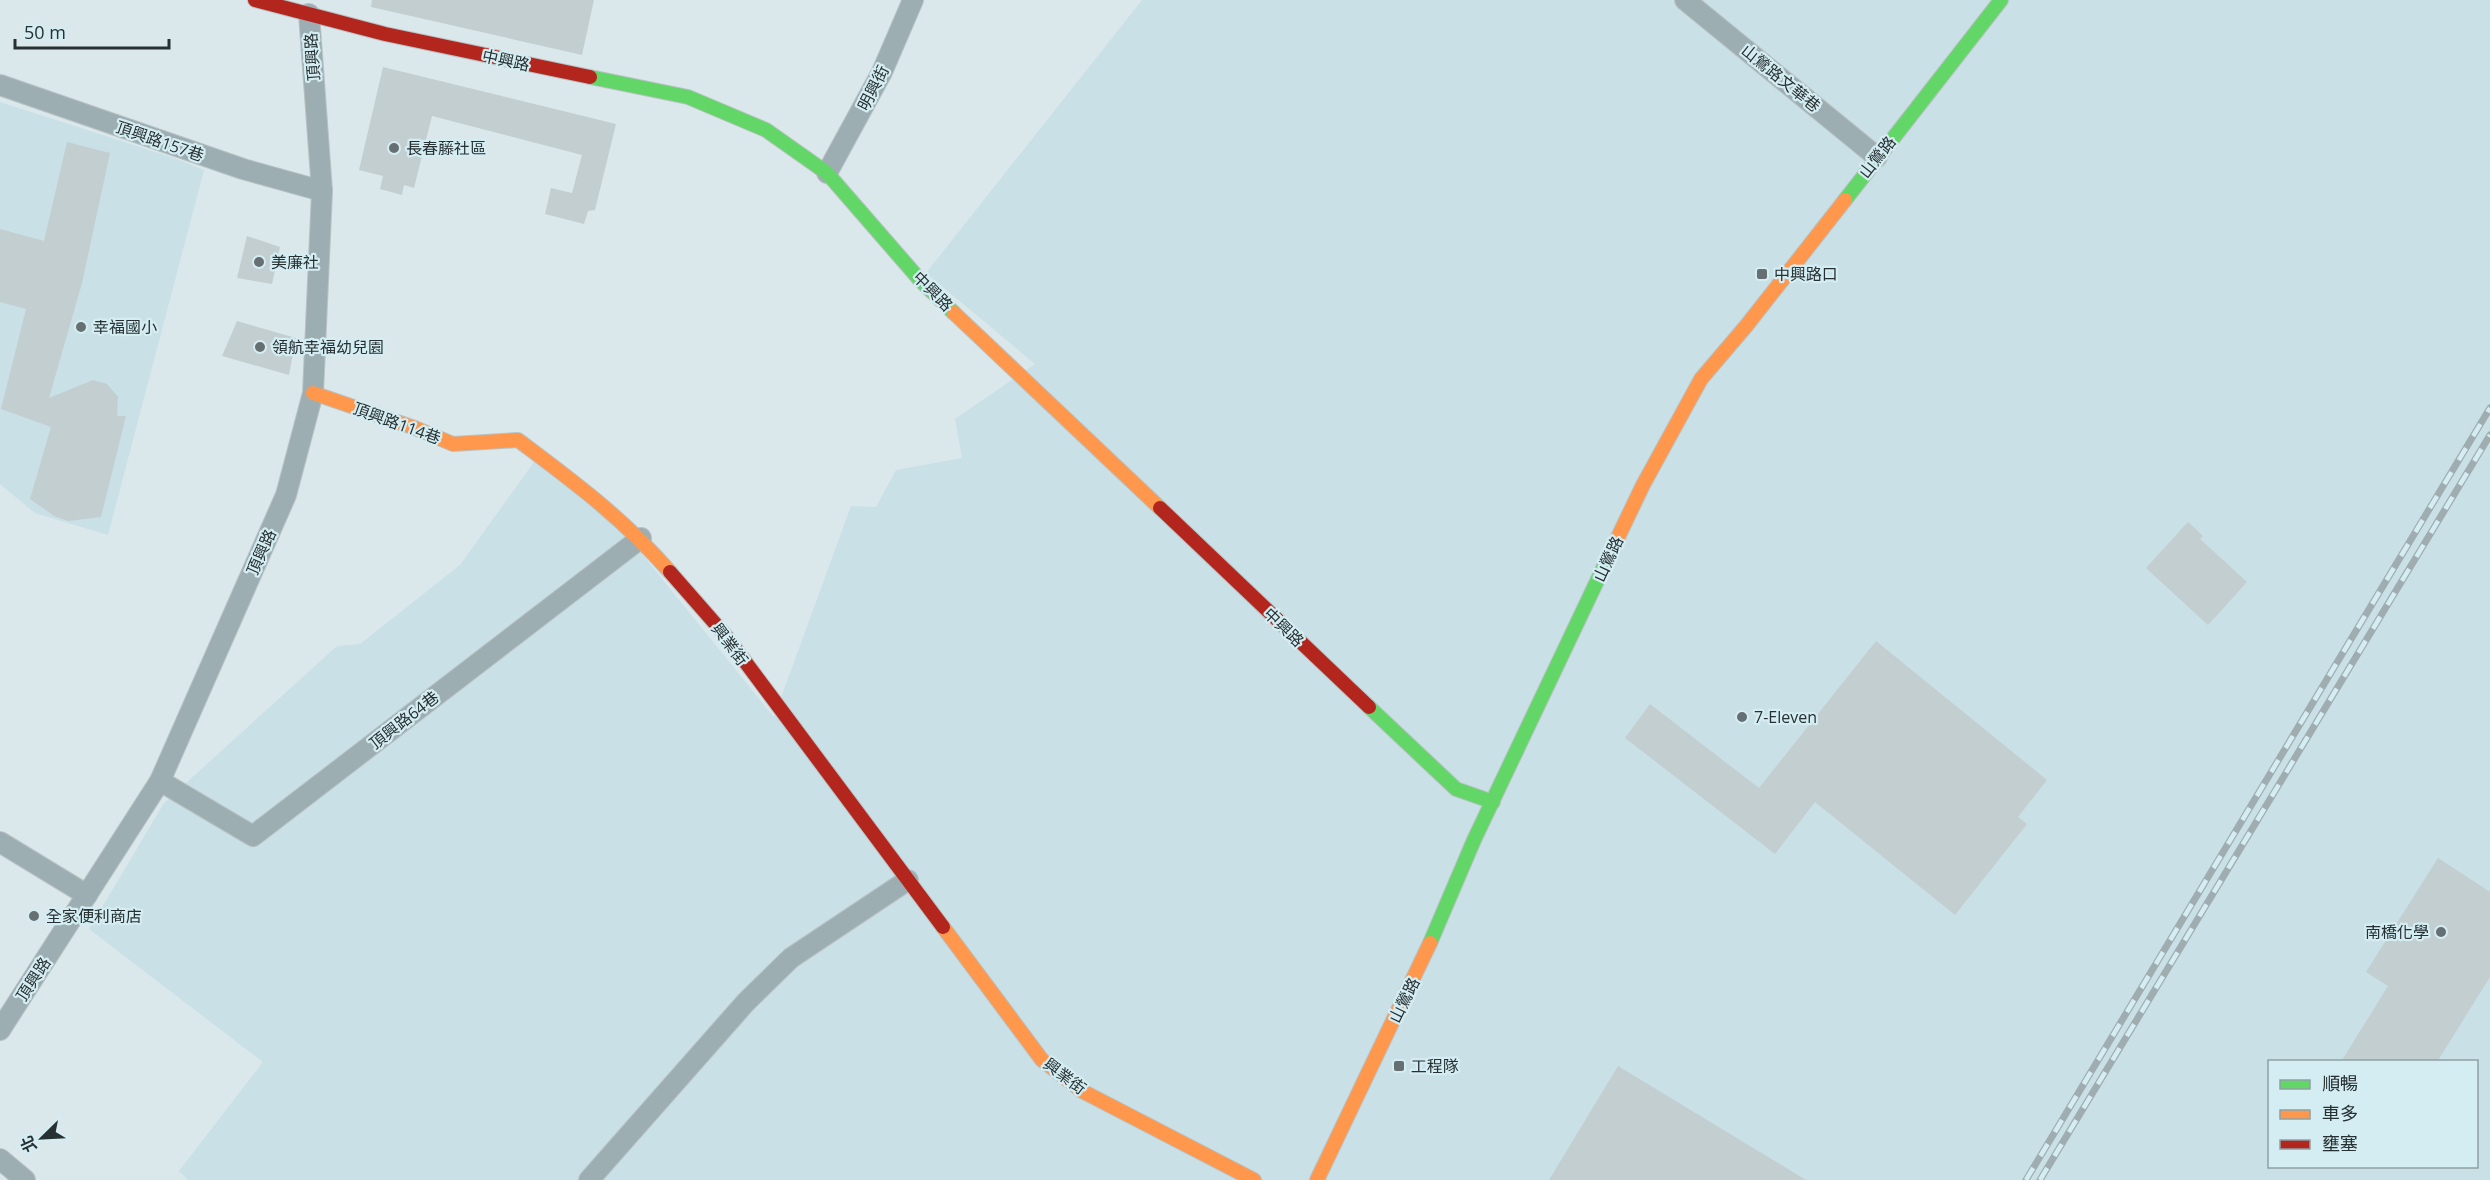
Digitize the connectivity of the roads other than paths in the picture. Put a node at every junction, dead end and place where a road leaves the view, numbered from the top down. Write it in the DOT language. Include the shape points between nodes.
graph roads {
  1 [pos="255,0"];
  2 [pos="912,0"];
  3 [pos="1685,0"];
  4 [pos="2001,0"];
  5 [pos="309,14"];
  6 [pos="0,85"];
  7 [pos="1877,157"];
  8 [pos="827,173"];
  9 [pos="322,191"];
  10 [pos="313,393"];
  11 [pos="518,440"];
  12 [pos="641,538"];
  13 [pos="160,781"];
  14 [pos="1493,802"];
  15 [pos="0,842"];
  16 [pos="908,880"];
  17 [pos="87,895"];
  18 [pos="0,1030"];
  19 [pos="0,1160"];
  20 [pos="25,1180"];
  21 [pos="589,1180"];
  22 [pos="1254,1180"];
  23 [pos="1317,1180"];
  1 -- 5 [label="street, 中興路"];
  2 -- 8 [label="street, 明興街" via="882,72"];
  3 -- 7 [label="street, 山鶯路文華巷"];
  4 -- 7 [label="street, 山鶯路"];
  5 -- 8 [label="street, 中興路" via="385,34 688,97 766,130"];
  5 -- 9 [label="street, 頂興路"];
  6 -- 9 [label="street, 頂興路157巷" via="243,169"];
  7 -- 14 [label="street, 山鶯路" via="1701,379 1643,485"];
  8 -- 14 [label="street, 中興路" via="920,280 1349,690 1456,789"];
  9 -- 10 [label="street, 頂興路"];
  10 -- 11 [label="street, 頂興路114巷" via="453,444"];
  10 -- 13 [label="street, 頂興路" via="286,495"];
  11 -- 12 [label="street, 興業街"];
  12 -- 13 [label="street, 頂興路64巷" via="253,837"];
  12 -- 16 [label="street, 興業街" via="726,636"];
  13 -- 17 [label="street, 頂興路"];
  14 -- 23 [label="street, 山鶯路"];
  15 -- 17 [label="street"];
  16 -- 21 [label="street" via="791,958 746,1002"];
  16 -- 22 [label="street, 興業街" via="1042,1060 1082,1091"];
  17 -- 18 [label="street, 頂興路"];
  19 -- 20 [label="street"];
}
